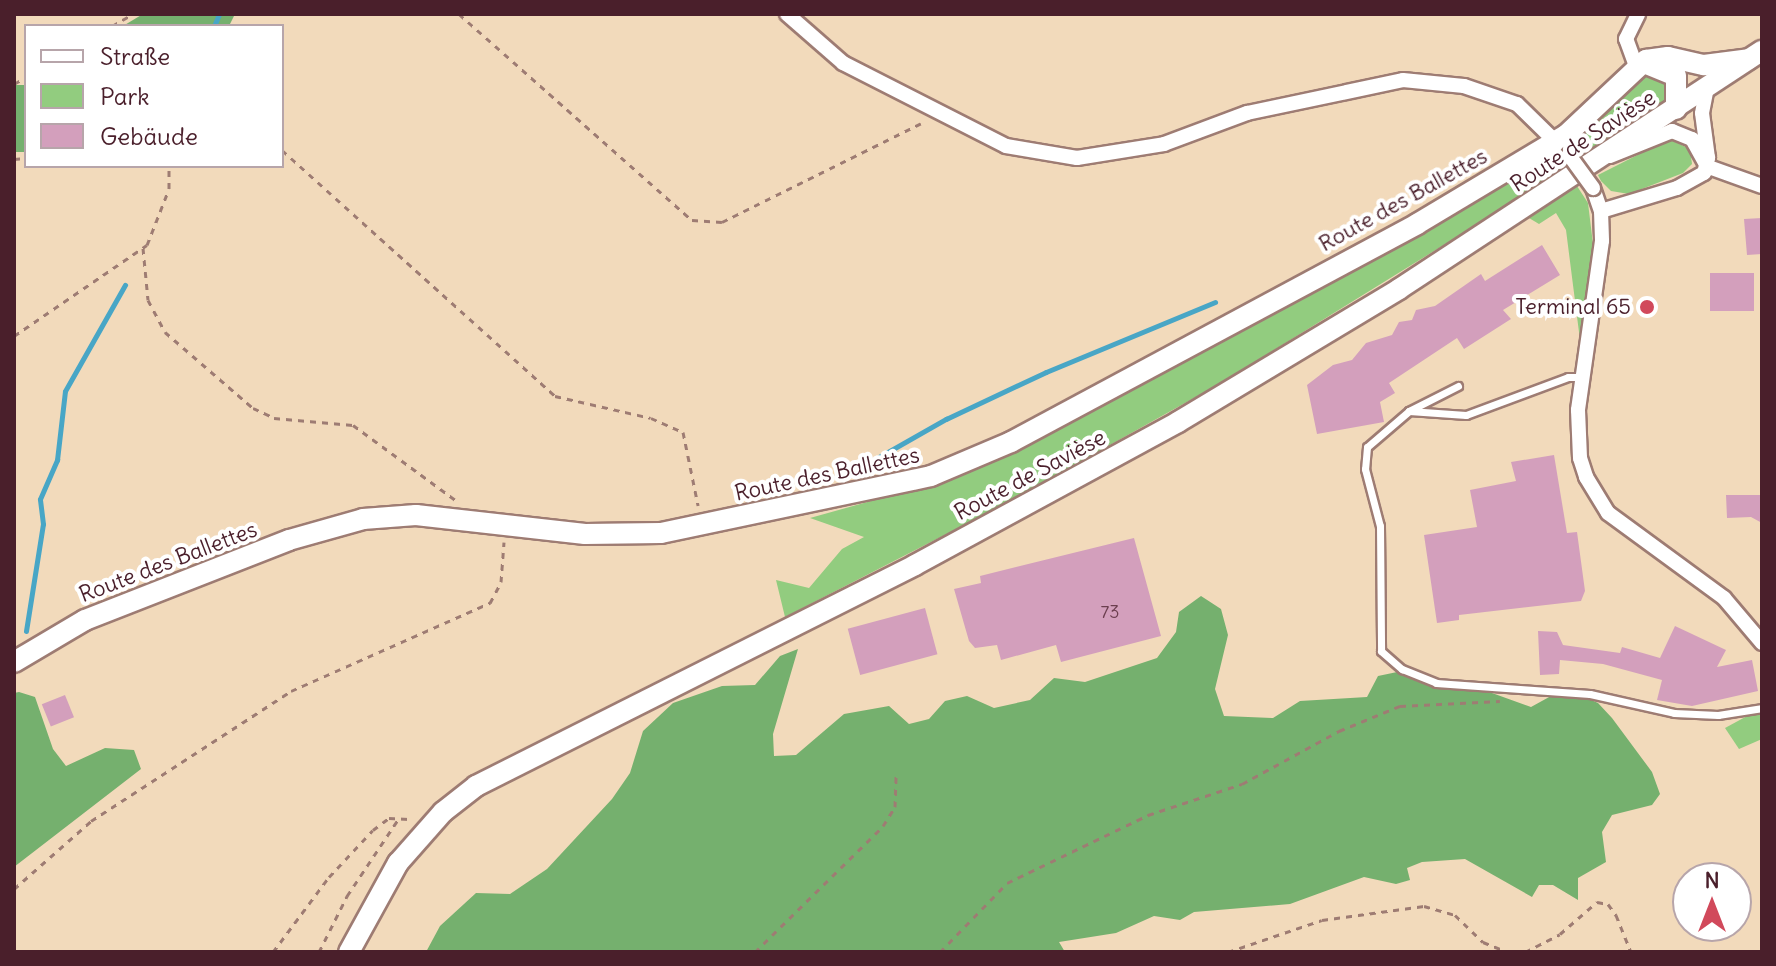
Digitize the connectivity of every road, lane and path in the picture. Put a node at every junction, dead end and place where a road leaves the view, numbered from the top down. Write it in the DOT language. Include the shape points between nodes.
graph roads {
  1 [pos="133,14"];
  2 [pos="459,14"];
  3 [pos="787,14"];
  4 [pos="1638,14"];
  5 [pos="116,24"];
  6 [pos="1755,55"];
  7 [pos="1636,66"];
  8 [pos="1707,87"];
  9 [pos="1676,109"];
  10 [pos="938,115"];
  11 [pos="1562,148"];
  12 [pos="284,152"];
  13 [pos="1600,159"];
  14 [pos="1706,166"];
  15 [pos="169,168"];
  16 [pos="1762,186"];
  17 [pos="1601,211"];
  18 [pos="143,248"];
  19 [pos="14,336"];
  20 [pos="1583,377"];
  21 [pos="1458,386"];
  22 [pos="1409,411"];
  23 [pos="463,519"];
  24 [pos="506,525"];
  25 [pos="703,526"];
  26 [pos="1762,643"];
  27 [pos="14,662"];
  28 [pos="1521,692"];
  29 [pos="1762,708"];
  30 [pos="896,774"];
  31 [pos="399,817"];
  32 [pos="426,829"];
  33 [pos="14,889"];
  34 [pos="273,952"];
  35 [pos="319,952"];
  36 [pos="349,952"];
  37 [pos="755,952"];
  38 [pos="940,952"];
  39 [pos="1228,952"];
  40 [pos="1508,952"];
  41 [pos="1525,952"];
  42 [pos="1631,952"];
  1 -- 5 [label="path"];
  2 -- 10 [label="path" via="692,220 722,222"];
  3 -- 10 [label="street" via="843,63"];
  4 -- 7 [label="street" via="1626,39"];
  6 -- 7 [label="street" via="1704,65 1656,57"];
  6 -- 8 [label="street, Route de Savièse"];
  7 -- 9 [label="street" via="1671,70 1678,83"];
  7 -- 11 [label="street, Route des Ballettes"];
  8 -- 9 [label="street, Route de Savièse"];
  8 -- 14 [label="street" via="1702,125"];
  9 -- 13 [label="street, Route de Savièse"];
  10 -- 11 [label="street" via="1006,146 1077,158 1164,144 1247,113 1403,80 1464,86 1517,104"];
  11 -- 17 [label="street, bridge" via="1593,188"];
  11 -- 25 [label="street, Route des Ballettes" via="982,456 891,488"];
  12 -- 25 [label="path" via="555,396 651,418 683,432"];
  13 -- 14 [label="street" via="1672,131 1692,139"];
  13 -- 32 [label="street, Route de Savièse" via="1178,422 915,565 512,764 476,786"];
  14 -- 16 [label="street"];
  14 -- 17 [label="street" via="1690,183"];
  15 -- 18 [label="path" via="169,189"];
  17 -- 20 [label="street" via="1602,241"];
  18 -- 19 [label="path"];
  18 -- 23 [label="path" via="148,300 165,332 253,408 274,418 353,425 452,496"];
  20 -- 22 [label="lane" via="1568,377 1466,415"];
  20 -- 26 [label="street" via="1580,458 1596,498 1642,542 1743,614"];
  21 -- 22 [label="lane"];
  22 -- 28 [label="lane" via="1376,436 1364,458 1380,526 1381,651 1421,679"];
  23 -- 24 [label="street, Route des Ballettes"];
  23 -- 27 [label="street, Route des Ballettes" via="389,515 332,526 85,620"];
  24 -- 25 [label="street, Route des Ballettes" via="617,535"];
  24 -- 33 [label="path" via="501,582 490,603 291,691 91,821"];
  28 -- 29 [label="lane" via="1590,694 1674,713 1718,715"];
  28 -- 38 [label="path" via="1492,703 1400,706 1339,731 1242,784 1148,815 1007,883"];
  30 -- 37 [label="path" via="895,807 883,826"];
  31 -- 32 [label="path"];
  31 -- 34 [label="path" via="383,821 354,849"];
  31 -- 35 [label="path"];
  32 -- 36 [label="street, Route de Savièse" via="381,888"];
  39 -- 40 [label="path" via="1322,920 1424,906 1455,915 1483,942"];
  41 -- 42 [label="path" via="1560,934 1597,902 1608,904 1616,915"];
}
